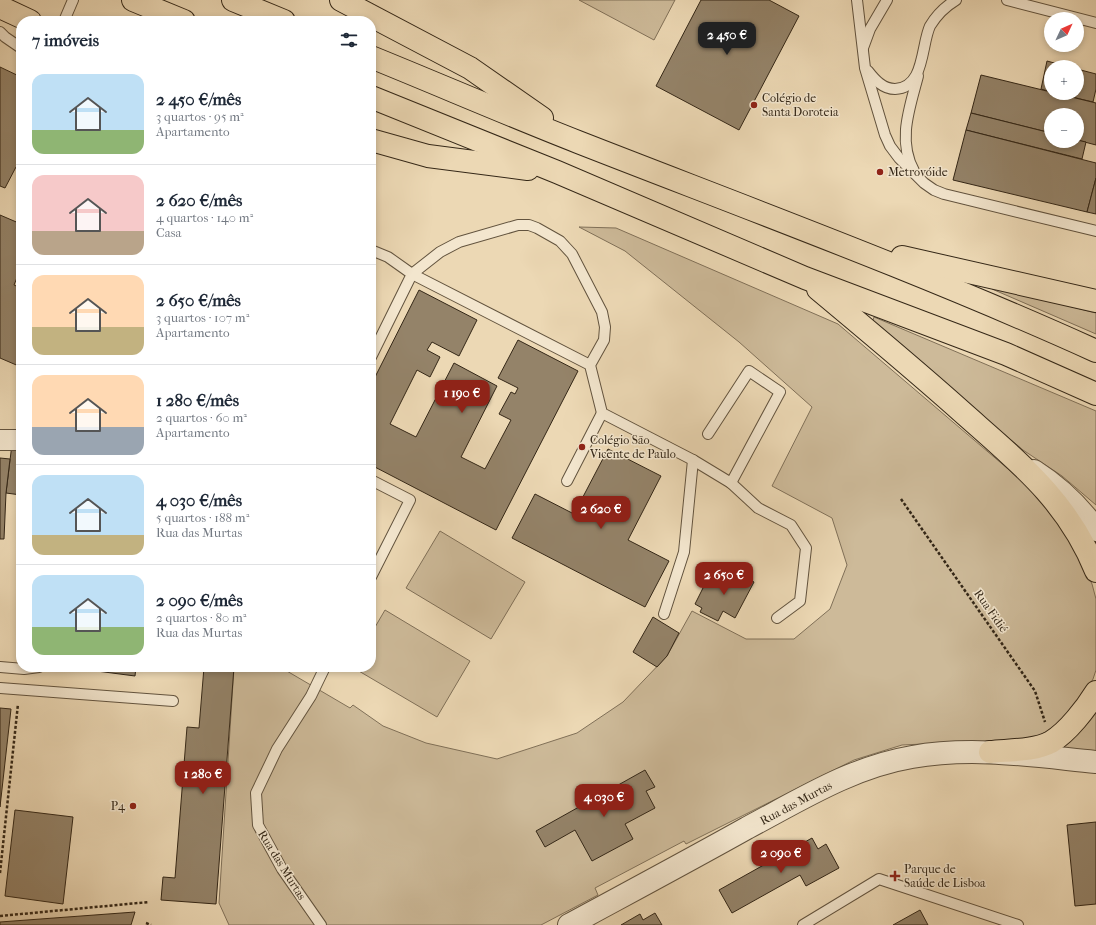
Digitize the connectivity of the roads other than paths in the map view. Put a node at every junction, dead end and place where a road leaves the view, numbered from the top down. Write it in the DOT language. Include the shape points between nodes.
graph roads {
  1 [pos="73,0"];
  2 [pos="133,0"];
  3 [pos="235,0"];
  4 [pos="341,0"];
  5 [pos="857,0"];
  6 [pos="887,0"];
  7 [pos="956,0"];
  8 [pos="1007,0"];
  9 [pos="0,7"];
  10 [pos="19,16"];
  11 [pos="66,16"];
  12 [pos="172,16"];
  13 [pos="272,16"];
  14 [pos="371,16"];
  15 [pos="376,18"];
  16 [pos="1096,23"];
  17 [pos="0,32"];
  18 [pos="16,44"];
  19 [pos="862,50"];
  20 [pos="376,59"];
  21 [pos="865,68"];
  22 [pos="919,69"];
  23 [pos="376,99"];
  24 [pos="376,141"];
  25 [pos="576,142"];
  26 [pos="557,172"];
  27 [pos="917,176"];
  28 [pos="1096,231"];
  29 [pos="839,243"];
  30 [pos="376,252"];
  31 [pos="412,274"];
  32 [pos="805,278"];
  33 [pos="1096,301"];
  34 [pos="376,347"];
  35 [pos="1096,351"];
  36 [pos="590,364"];
  37 [pos="1096,394"];
  38 [pos="602,413"];
  39 [pos="708,434"];
  40 [pos="0,440"];
  41 [pos="16,440"];
  42 [pos="693,460"];
  43 [pos="1016,460"];
  44 [pos="567,481"];
  45 [pos="376,483"];
  46 [pos="731,483"];
  47 [pos="1096,530"];
  48 [pos="376,567"];
  49 [pos="1096,571"];
  50 [pos="664,614"];
  51 [pos="777,618"];
  52 [pos="0,667"];
  53 [pos="16,668"];
  54 [pos="323,672"];
  55 [pos="0,688"];
  56 [pos="1096,692"];
  57 [pos="173,701"];
  58 [pos="1047,749"];
  59 [pos="990,752"];
  60 [pos="1096,762"];
  61 [pos="1096,778"];
  62 [pos="321,925"];
  63 [pos="569,925"];
  64 [pos="803,925"];
  65 [pos="1018,925"];
  1 -- 11 [label="lane"];
  2 -- 12 [label="highway"];
  3 -- 13 [label="highway"];
  4 -- 14 [label="highway"];
  5 -- 19 [label="lane"];
  6 -- 19 [label="lane" via="870,29"];
  7 -- 22 [label="lane" via="948,5 931,26 925,39"];
  8 -- 16 [label="lane"];
  9 -- 10 [label="highway"];
  15 -- 25 [label="highway" via="470,68"];
  17 -- 18 [label="lane"];
  19 -- 21 [label="lane"];
  20 -- 25 [label="highway"];
  21 -- 22 [label="lane" via="879,84 894,89 908,84"];
  21 -- 27 [label="lane" via="890,146"];
  22 -- 27 [label="lane" via="905,139 911,165"];
  23 -- 26 [label="highway"];
  24 -- 26 [label="highway" via="428,156"];
  25 -- 29 [label="highway"];
  26 -- 32 [label="highway"];
  27 -- 28 [label="lane" via="934,190 944,194"];
  29 -- 33 [label="highway"];
  29 -- 35 [label="highway" via="1015,314"];
  30 -- 31 [label="lane" via="388,257"];
  31 -- 34 [label="lane"];
  31 -- 36 [label="lane"];
  31 -- 36 [label="lane" via="440,252 459,242 518,225 537,228 560,241 572,254 602,312 604,340"];
  32 -- 37 [label="highway" via="1006,354"];
  32 -- 43 [label="highway"];
  36 -- 38 [label="lane"];
  38 -- 42 [label="lane"];
  38 -- 44 [label="lane"];
  39 -- 46 [label="lane" via="749,371 780,392"];
  40 -- 41 [label="street"];
  42 -- 46 [label="lane"];
  42 -- 50 [label="lane" via="684,552"];
  43 -- 47 [label="street" via="1068,496"];
  43 -- 49 [label="highway" via="1047,490 1067,516"];
  45 -- 48 [label="lane" via="410,500"];
  46 -- 51 [label="lane" via="758,508 791,525 806,548 800,601"];
  52 -- 53 [label="lane"];
  54 -- 62 [label="lane, Rua das Murtas" via="311,696 277,748 256,793 258,825 282,869"];
  55 -- 57 [label="lane"];
  56 -- 58 [label="highway" via="1070,726"];
  58 -- 59 [label="highway" via="1035,747"];
  58 -- 60 [label="street"];
  58 -- 61 [label="street"];
  59 -- 63 [label="street, Rua das Murtas" via="939,753 912,757 848,776 806,796"];
  64 -- 65 [label="lane" via="879,880"];
}
